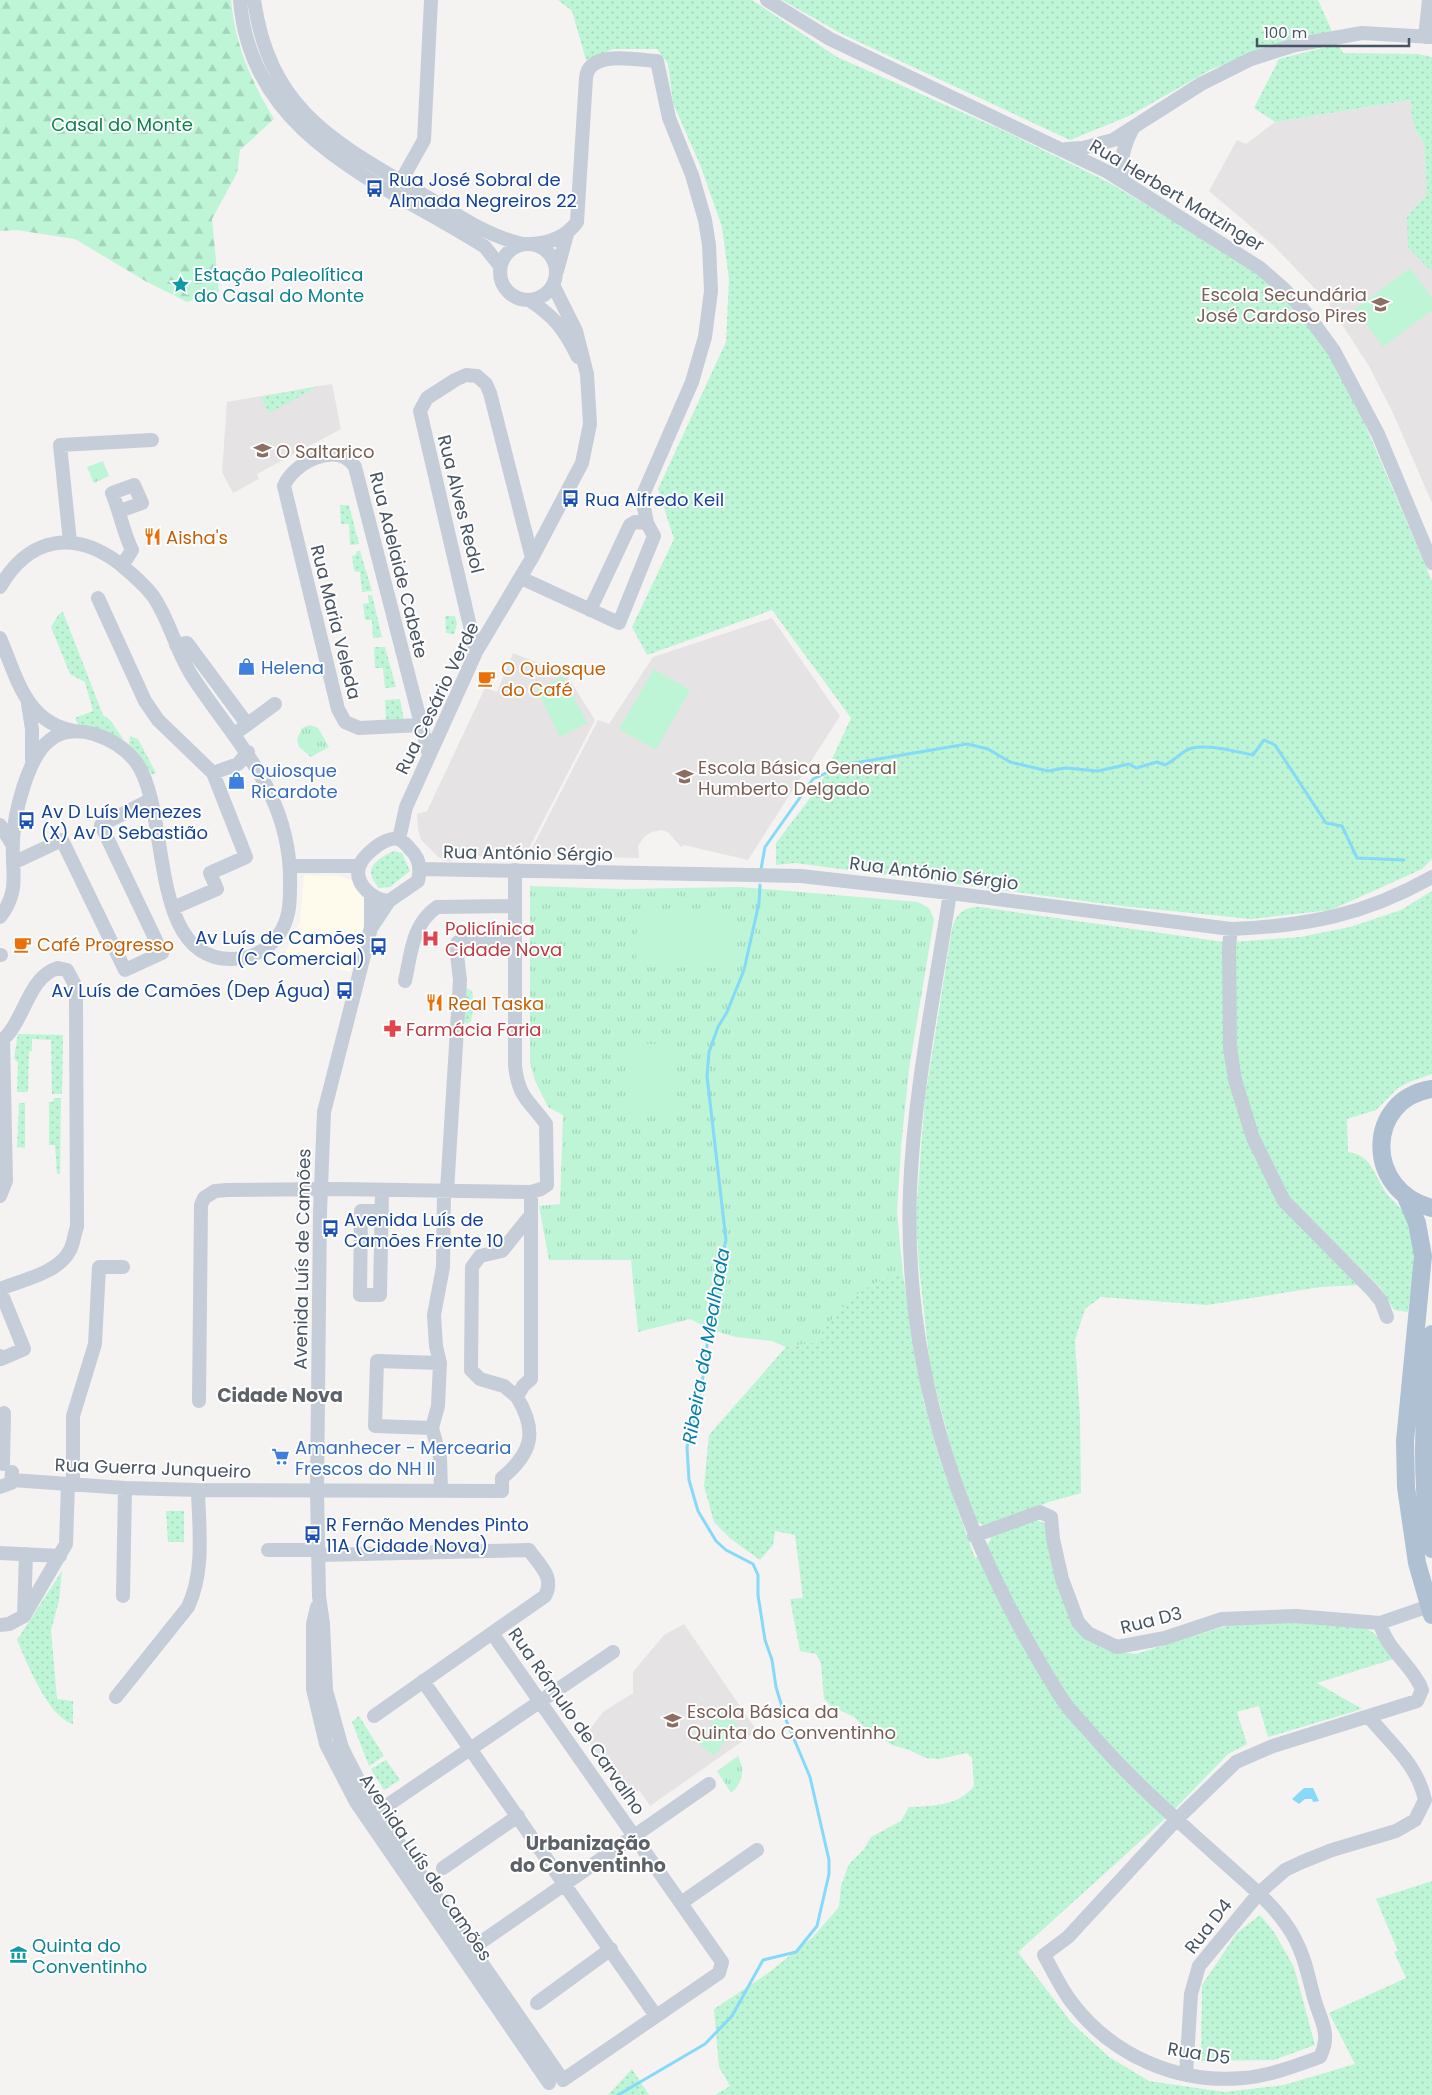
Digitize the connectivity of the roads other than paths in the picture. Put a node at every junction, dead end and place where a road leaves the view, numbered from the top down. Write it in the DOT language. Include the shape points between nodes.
graph roads {
  1 [pos="240,0"];
  2 [pos="254,0"];
  3 [pos="431,0"];
  4 [pos="767,0"];
  5 [pos="1429,0"];
  6 [pos="1428,37"];
  7 [pos="1134,126"];
  8 [pos="1113,140"];
  9 [pos="1063,149"];
  10 [pos="1101,168"];
  11 [pos="1122,180"];
  12 [pos="401,181"];
  13 [pos="567,234"];
  14 [pos="528,244"];
  15 [pos="500,266"];
  16 [pos="555,280"];
  17 [pos="529,300"];
  18 [pos="588,385"];
  19 [pos="152,440"];
  20 [pos="307,464"];
  21 [pos="644,489"];
  22 [pos="120,512"];
  23 [pos="647,523"];
  24 [pos="630,525"];
  25 [pos="70,542"];
  26 [pos="532,558"];
  27 [pos="1432,563"];
  28 [pos="122,566"];
  29 [pos="520,578"];
  30 [pos="0,587"];
  31 [pos="98,598"];
  32 [pos="590,610"];
  33 [pos="0,638"];
  34 [pos="176,645"];
  35 [pos="476,652"];
  36 [pos="27,701"];
  37 [pos="276,704"];
  38 [pos="246,724"];
  39 [pos="421,725"];
  40 [pos="74,731"];
  41 [pos="234,733"];
  42 [pos="248,752"];
  43 [pos="430,755"];
  44 [pos="32,763"];
  45 [pos="213,773"];
  46 [pos="150,800"];
  47 [pos="0,825"];
  48 [pos="399,839"];
  49 [pos="12,844"];
  50 [pos="13,863"];
  51 [pos="290,866"];
  52 [pos="359,866"];
  53 [pos="421,869"];
  54 [pos="515,870"];
  55 [pos="1432,877"];
  56 [pos="950,893"];
  57 [pos="371,896"];
  58 [pos="389,901"];
  59 [pos="515,906"];
  60 [pos="173,908"];
  61 [pos="0,917"];
  62 [pos="371,928"];
  63 [pos="1231,929"];
  64 [pos="515,942"];
  65 [pos="405,981"];
  66 [pos="2,1041"];
  67 [pos="1432,1089"];
  68 [pos="321,1189"];
  69 [pos="382,1190"];
  70 [pos="445,1191"];
  71 [pos="531,1192"];
  72 [pos="0,1196"];
  73 [pos="1406,1197"];
  74 [pos="1432,1208"];
  75 [pos="382,1211"];
  76 [pos="530,1216"];
  77 [pos="123,1268"];
  78 [pos="0,1289"];
  79 [pos="1387,1317"];
  80 [pos="1432,1334"];
  81 [pos="0,1356"];
  82 [pos="440,1363"];
  83 [pos="517,1397"];
  84 [pos="199,1401"];
  85 [pos="4,1413"];
  86 [pos="432,1428"];
  87 [pos="2,1464"];
  88 [pos="12,1480"];
  89 [pos="70,1484"];
  90 [pos="0,1488"];
  91 [pos="125,1488"];
  92 [pos="198,1490"];
  93 [pos="318,1490"];
  94 [pos="442,1490"];
  95 [pos="974,1536"];
  96 [pos="1432,1548"];
  97 [pos="268,1550"];
  98 [pos="319,1552"];
  99 [pos="0,1553"];
  100 [pos="26,1554"];
  101 [pos="60,1556"];
  102 [pos="123,1596"];
  103 [pos="1430,1611"];
  104 [pos="24,1616"];
  105 [pos="1380,1622"];
  106 [pos="0,1624"];
  107 [pos="492,1633"];
  108 [pos="613,1652"];
  109 [pos="423,1681"];
  110 [pos="116,1697"];
  111 [pos="540,1701"];
  112 [pos="374,1716"];
  113 [pos="1369,1717"];
  114 [pos="471,1749"];
  115 [pos="709,1784"];
  116 [pos="373,1816"];
  117 [pos="518,1816"];
  118 [pos="1176,1819"];
  119 [pos="634,1836"];
  120 [pos="758,1850"];
  121 [pos="443,1868"];
  122 [pos="565,1884"];
  123 [pos="1259,1893"];
  124 [pos="681,1903"];
  125 [pos="611,1950"];
  126 [pos="467,1952"];
  127 [pos="537,2003"];
  128 [pos="656,2016"];
  129 [pos="1186,2074"];
  130 [pos="554,2084"];
  1 -- 15 [label="street" via="244,32 256,67 276,101 300,129 338,159 485,247"];
  2 -- 12 [label="street" via="265,49 290,97 337,142"];
  3 -- 12 [label="street" via="424,140"];
  4 -- 9 [label="street, Rua Herbert Matzinger" via="830,39"];
  5 -- 6 [label="street"];
  6 -- 7 [label="street" via="1362,33 1295,45 1250,59 1201,84"];
  7 -- 8 [label="street"];
  7 -- 11 [label="street" via="1124,144"];
  8 -- 9 [label="street" via="1083,148"];
  8 -- 10 [label="street" via="1104,154"];
  9 -- 10 [label="street, Rua Herbert Matzinger"];
  10 -- 11 [label="street, Rua Herbert Matzinger"];
  11 -- 27 [label="street, Rua Herbert Matzinger" via="1260,268 1307,314 1356,388"];
  12 -- 14 [label="street" via="493,236"];
  13 -- 14 [label="street" via="550,242"];
  13 -- 16 [label="street"];
  13 -- 21 [label="street" via="577,222 579,213 589,67 607,59 657,60 668,118 692,175 705,220 711,290 705,337 692,382"];
  14 -- 15 [label="street" via="508,252"];
  14 -- 16 [label="street" via="548,251 554,259"];
  15 -- 17 [label="street" via="502,283 507,290"];
  16 -- 17 [label="street" via="543,296"];
  16 -- 18 [label="street" via="582,346"];
  17 -- 18 [label="street" via="549,313 564,330"];
  18 -- 26 [label="street" via="590,424 582,463"];
  19 -- 25 [label="street" via="60,445"];
  20 -- 39 [label="street, Rua Adelaide Cabete" via="332,453 342,454 355,467"];
  20 -- 39 [label="street, Rua Maria Veleda" via="288,476 284,486 338,709 345,722 360,728"];
  21 -- 23 [label="street" via="642,504"];
  21 -- 24 [label="street" via="632,508"];
  22 -- 28 [label="street" via="122,527 132,550"];
  23 -- 24 [label="street"];
  23 -- 32 [label="street" via="654,536 619,623"];
  24 -- 32 [label="street"];
  25 -- 28 [label="street" via="88,545"];
  25 -- 30 [label="street" via="48,545 28,554 8,573"];
  26 -- 29 [label="street"];
  26 -- 35 [label="street, Rua Alves Redol" via="490,393 477,376 466,375 427,398 420,411"];
  28 -- 34 [label="street" via="156,600"];
  29 -- 32 [label="street"];
  29 -- 35 [label="street, Rua Cesário Verde"];
  31 -- 45 [label="street" via="145,701 158,720"];
  33 -- 36 [label="street"];
  34 -- 38 [label="street" via="187,643"];
  34 -- 41 [label="street" via="193,679"];
  35 -- 43 [label="street, Rua Cesário Verde"];
  36 -- 40 [label="street" via="34,712 49,724"];
  36 -- 44 [label="street" via="32,729"];
  37 -- 38 [label="street"];
  38 -- 41 [label="street"];
  39 -- 43 [label="street, Rua Adelaide Cabete"];
  40 -- 44 [label="street" via="50,739"];
  40 -- 46 [label="street" via="111,741 128,753 142,773"];
  41 -- 42 [label="street"];
  42 -- 45 [label="street" via="238,764"];
  42 -- 51 [label="street" via="274,802 284,830"];
  43 -- 48 [label="street, Rua Cesário Verde" via="406,808"];
  44 -- 49 [label="street" via="17,810"];
  45 -- 60 [label="street" via="246,857 210,873 217,889"];
  46 -- 50 [label="street" via="101,824 162,953 125,970 62,840"];
  46 -- 60 [label="street"];
  47 -- 49 [label="street"];
  48 -- 52 [label="street" via="390,839 370,852"];
  48 -- 53 [label="street" via="412,849"];
  49 -- 50 [label="street"];
  50 -- 61 [label="street" via="14,892"];
  51 -- 52 [label="street"];
  51 -- 60 [label="street" via="290,904 282,930 267,948 255,954 227,959 198,950 181,931"];
  52 -- 57 [label="street" via="359,876"];
  53 -- 54 [label="street, Rua António Sérgio"];
  53 -- 58 [label="street" via="418,881"];
  54 -- 56 [label="street, Rua António Sérgio" via="801,876"];
  54 -- 59 [label="street"];
  55 -- 63 [label="street, Rua António Sérgio" via="1374,905 1322,921 1274,928"];
  56 -- 63 [label="street, Rua António Sérgio"];
  56 -- 95 [label="street" via="915,1122 910,1234 916,1320 924,1371 941,1442"];
  57 -- 58 [label="street"];
  57 -- 62 [label="street"];
  58 -- 62 [label="street"];
  59 -- 64 [label="street"];
  59 -- 65 [label="street" via="437,908 426,915 416,932"];
  62 -- 68 [label="street, Avenida Luís de Camões" via="324,1112"];
  63 -- 79 [label="street" via="1230,1048 1235,1080 1254,1138 1284,1201 1372,1290 1381,1301"];
  64 -- 70 [label="street" via="463,941 456,946 460,980"];
  64 -- 71 [label="street" via="517,1082 525,1100 546,1124 547,1184"];
  66 -- 72 [label="street" via="6,1182"];
  66 -- 78 [label="street" via="43,975 58,968 67,970 74,983 76,999 77,1227 65,1258 55,1266"];
  67 -- 73 [label="main road" via="1404,1100 1390,1115 1382,1135 1380,1149 1385,1169 1395,1188"];
  68 -- 69 [label="street"];
  68 -- 84 [label="street" via="227,1190 215,1191 204,1198 201,1205"];
  68 -- 93 [label="street, Avenida Luís de Camões"];
  69 -- 70 [label="street"];
  69 -- 75 [label="street"];
  70 -- 71 [label="street"];
  70 -- 82 [label="street" via="443,1267 434,1315"];
  71 -- 76 [label="street"];
  73 -- 74 [label="main road"];
  73 -- 103 [label="main road" via="1417,1223 1423,1256 1405,1442 1406,1487 1411,1533"];
  75 -- 75 [label="street" via="361,1211 360,1295 380,1295"];
  76 -- 83 [label="street" via="532,1379"];
  76 -- 83 [label="street" via="502,1250 480,1256 472,1267 471,1370 480,1379 504,1386"];
  77 -- 89 [label="street" via="98,1267 95,1344 73,1416"];
  78 -- 81 [label="street" via="24,1349 1,1359"];
  80 -- 96 [label="main road" via="1423,1468"];
  82 -- 86 [label="street" via="438,1406"];
  82 -- 86 [label="street" via="377,1361 375,1426"];
  83 -- 94 [label="street, Rua Guerra Junqueiro" via="526,1413 530,1435 525,1454 502,1478 502,1491"];
  85 -- 87 [label="street"];
  86 -- 94 [label="street" via="440,1457"];
  87 -- 88 [label="street" via="10,1468"];
  88 -- 89 [label="street, Rua Guerra Junqueiro"];
  88 -- 90 [label="street" via="8,1486"];
  89 -- 91 [label="street, Rua Guerra Junqueiro"];
  89 -- 101 [label="street" via="66,1544"];
  91 -- 92 [label="street, Rua Guerra Junqueiro"];
  91 -- 102 [label="street"];
  92 -- 93 [label="street, Rua Guerra Junqueiro"];
  92 -- 110 [label="street" via="199,1572 195,1591 188,1607"];
  93 -- 94 [label="street, Rua Guerra Junqueiro"];
  93 -- 98 [label="street, Avenida Luís de Camões"];
  95 -- 105 [label="street, Rua D3" via="1040,1512 1051,1517 1062,1579 1078,1622 1088,1633 1117,1648 1164,1638 1222,1619 1242,1617 1296,1616"];
  95 -- 118 [label="street" via="1002,1594 1062,1699 1109,1754"];
  97 -- 98 [label="street"];
  98 -- 107 [label="street" via="529,1550 548,1576 550,1586 545,1596"];
  98 -- 116 [label="street, Avenida Luís de Camões" via="326,1690 342,1748"];
  99 -- 100 [label="street"];
  100 -- 101 [label="street"];
  100 -- 104 [label="street"];
  101 -- 104 [label="street"];
  103 -- 105 [label="street, Rua D3"];
  104 -- 106 [label="street" via="9,1624"];
  105 -- 113 [label="street" via="1382,1633 1422,1690 1413,1703"];
  107 -- 109 [label="street"];
  107 -- 111 [label="street, Rua Rómulo de Carvalho"];
  108 -- 111 [label="street"];
  109 -- 112 [label="street"];
  109 -- 114 [label="street"];
  111 -- 114 [label="street"];
  111 -- 119 [label="street, Rua Rómulo de Carvalho"];
  113 -- 118 [label="street" via="1273,1746 1236,1762"];
  113 -- 123 [label="street, Rua D4" via="1403,1755 1421,1782 1426,1800 1415,1820 1396,1831 1302,1862 1285,1870"];
  114 -- 116 [label="street"];
  114 -- 117 [label="street"];
  115 -- 119 [label="street"];
  116 -- 126 [label="street, Avenida Luís de Camões"];
  117 -- 121 [label="street"];
  117 -- 122 [label="street"];
  118 -- 123 [label="street"];
  118 -- 129 [label="street, Rua D5" via="1068,1936 1044,1955 1072,2004 1115,2046 1151,2064"];
  119 -- 122 [label="street"];
  119 -- 124 [label="street, Rua Rómulo de Carvalho"];
  120 -- 124 [label="street"];
  122 -- 125 [label="street"];
  122 -- 126 [label="street"];
  123 -- 129 [label="street, Rua D4" via="1199,1966 1191,1994"];
  123 -- 129 [label="street, Rua D5" via="1280,1915 1297,1941 1325,2030 1326,2044 1320,2057 1268,2073 1244,2078"];
  124 -- 128 [label="street, Rua Rómulo de Carvalho" via="722,1962 719,1973"];
  125 -- 127 [label="street"];
  125 -- 128 [label="street"];
  126 -- 130 [label="street, Avenida Luís de Camões"];
  128 -- 130 [label="street, Rua Rómulo de Carvalho"];
}
